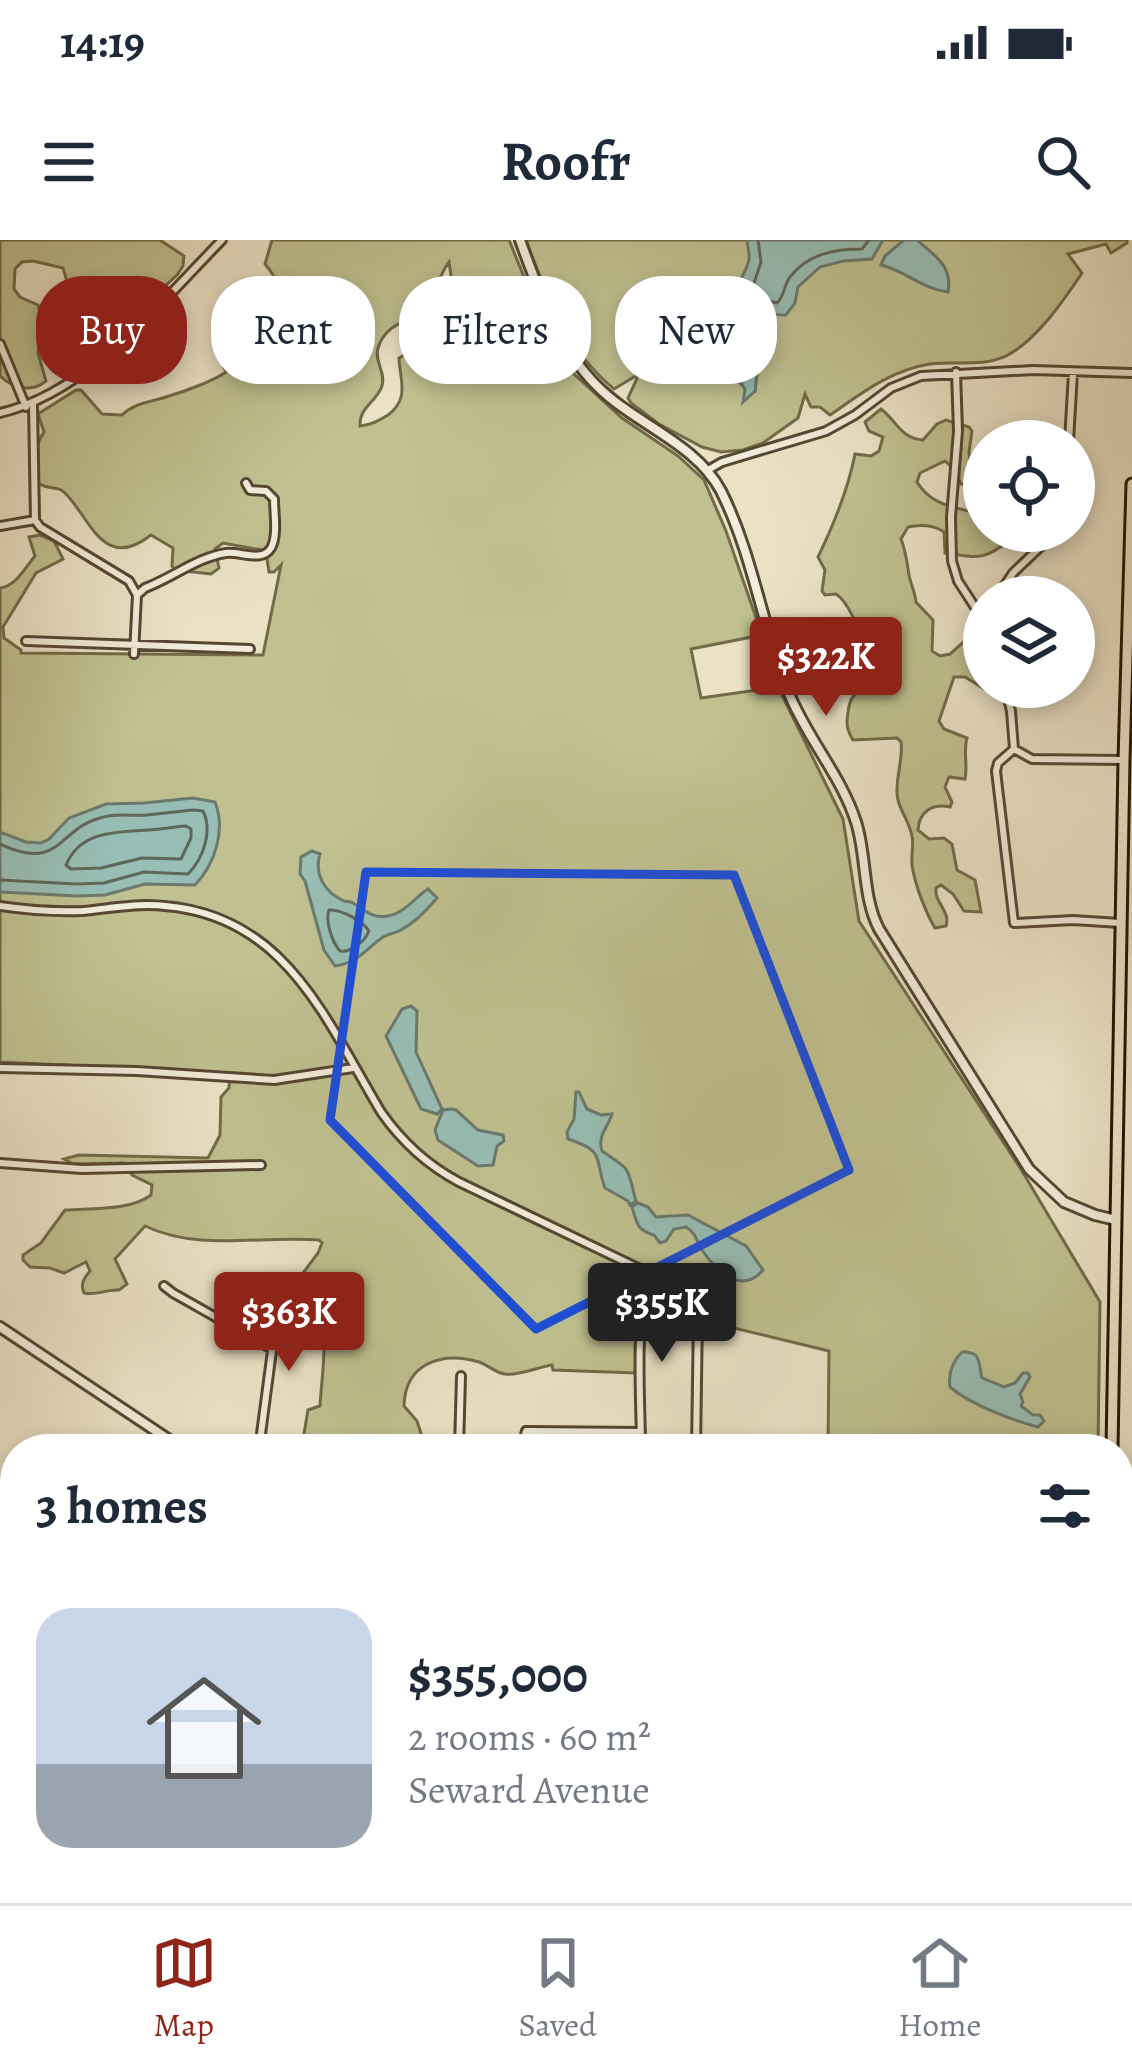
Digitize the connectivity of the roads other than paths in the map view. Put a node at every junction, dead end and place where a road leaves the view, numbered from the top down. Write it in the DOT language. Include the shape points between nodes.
graph roads {
  1 [pos="222,240"];
  2 [pos="520,240"];
  3 [pos="0,344"];
  4 [pos="1073,371"];
  5 [pos="956,372"];
  6 [pos="1132,373"];
  7 [pos="30,405"];
  8 [pos="0,412"];
  9 [pos="1070,420"];
  10 [pos="708,470"];
  11 [pos="246,483"];
  12 [pos="1132,484"];
  13 [pos="35,520"];
  14 [pos="0,526"];
  15 [pos="1036,552"];
  16 [pos="1011,576"];
  17 [pos="963,589"];
  18 [pos="137,595"];
  19 [pos="26,641"];
  20 [pos="250,649"];
  21 [pos="134,650"];
  22 [pos="1010,708"];
  23 [pos="1128,728"];
  24 [pos="1014,749"];
  25 [pos="1124,760"];
  26 [pos="0,906"];
  27 [pos="1120,923"];
  28 [pos="353,1067"];
  29 [pos="0,1068"];
  30 [pos="1117,1119"];
  31 [pos="1132,1119"];
  32 [pos="0,1163"];
  33 [pos="261,1165"];
  34 [pos="1116,1220"];
  35 [pos="650,1274"];
  36 [pos="164,1286"];
  37 [pos="275,1303"];
  38 [pos="0,1327"];
  39 [pos="272,1349"];
  40 [pos="461,1376"];
  41 [pos="641,1432"];
  42 [pos="160,1434"];
  43 [pos="261,1434"];
  44 [pos="459,1434"];
  45 [pos="525,1434"];
  46 [pos="696,1434"];
  47 [pos="1112,1434"];
  1 -- 7 [label="street" via="98,362"];
  2 -- 10 [label="street" via="553,322 583,369"];
  3 -- 7 [label="street"];
  4 -- 5 [label="street"];
  4 -- 6 [label="street"];
  4 -- 9 [label="street"];
  5 -- 10 [label="street" via="910,379 826,430"];
  5 -- 17 [label="street" via="952,562"];
  7 -- 8 [label="street"];
  7 -- 13 [label="street"];
  10 -- 34 [label="street" via="739,535 795,707 855,818 879,929 1028,1169 1064,1202"];
  11 -- 18 [label="street" via="274,500 268,551 219,554"];
  12 -- 23 [label="main road"];
  13 -- 14 [label="street"];
  13 -- 18 [label="street" via="129,581"];
  15 -- 16 [label="street"];
  18 -- 21 [label="street"];
  19 -- 21 [label="street"];
  20 -- 21 [label="street"];
  22 -- 24 [label="street"];
  23 -- 25 [label="main road"];
  24 -- 25 [label="street" via="1032,759"];
  24 -- 27 [label="street" via="996,771 1014,923"];
  25 -- 27 [label="main road"];
  26 -- 28 [label="street" via="173,907 233,926 302,980"];
  27 -- 30 [label="main road"];
  28 -- 29 [label="street" via="274,1080"];
  28 -- 35 [label="street" via="394,1131 425,1160"];
  30 -- 31 [label="street"];
  30 -- 34 [label="main road"];
  32 -- 33 [label="street"];
  34 -- 47 [label="main road"];
  35 -- 41 [label="street"];
  35 -- 46 [label="street" via="696,1305"];
  36 -- 39 [label="street"];
  37 -- 39 [label="street"];
  38 -- 42 [label="street"];
  39 -- 43 [label="street"];
  40 -- 44 [label="street"];
  41 -- 45 [label="street"];
}
